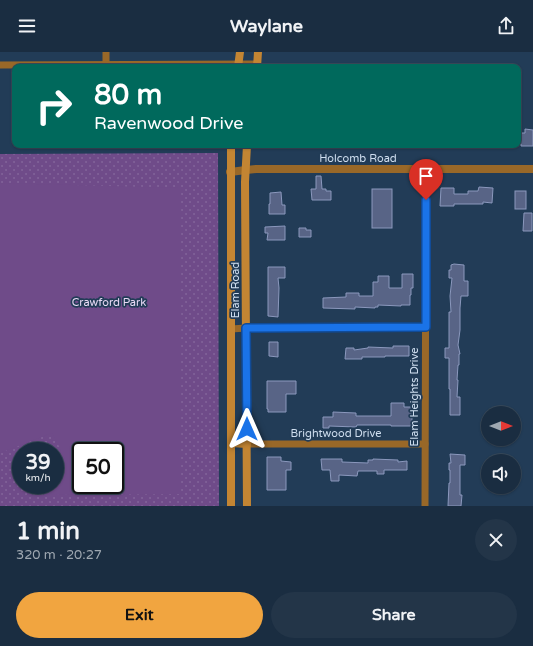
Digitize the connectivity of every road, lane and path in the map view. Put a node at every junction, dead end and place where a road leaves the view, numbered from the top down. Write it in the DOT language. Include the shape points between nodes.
graph roads {
  1 [pos="106,52"];
  2 [pos="240,52"];
  3 [pos="258,52"];
  4 [pos="106,64"];
  5 [pos="238,64"];
  6 [pos="257,64"];
  7 [pos="0,65"];
  8 [pos="12,65"];
  9 [pos="231,148"];
  10 [pos="247,148"];
  11 [pos="426,169"];
  12 [pos="533,169"];
  13 [pos="246,170"];
  14 [pos="230,172"];
  15 [pos="426,327"];
  16 [pos="246,328"];
  17 [pos="231,329"];
  18 [pos="231,443"];
  19 [pos="247,444"];
  20 [pos="425,444"];
  21 [pos="231,506"];
  22 [pos="248,506"];
  23 [pos="425,506"];
  1 -- 4 [label="street"];
  2 -- 5 [label="main road"];
  3 -- 6 [label="main road"];
  7 -- 8 [label="street"];
  9 -- 14 [label="main road, Elam Road"];
  10 -- 13 [label="main road, Elam Road"];
  11 -- 12 [label="street, Holcomb Road"];
  11 -- 13 [label="street, Holcomb Road"];
  11 -- 15 [label="street, Elam Heights Drive"];
  13 -- 14 [label="street, Holcomb Road"];
  13 -- 16 [label="main road, Elam Road"];
  14 -- 17 [label="main road, Elam Road"];
  15 -- 16 [label="street"];
  15 -- 20 [label="street, Elam Heights Drive"];
  16 -- 17 [label="street"];
  16 -- 19 [label="main road, Elam Road"];
  17 -- 18 [label="main road, Elam Road"];
  18 -- 19 [label="main road"];
  18 -- 21 [label="main road, Elam Road"];
  19 -- 20 [label="street, Brightwood Drive"];
  19 -- 22 [label="main road, Elam Road"];
  20 -- 23 [label="street, Elam Heights Drive"];
}
